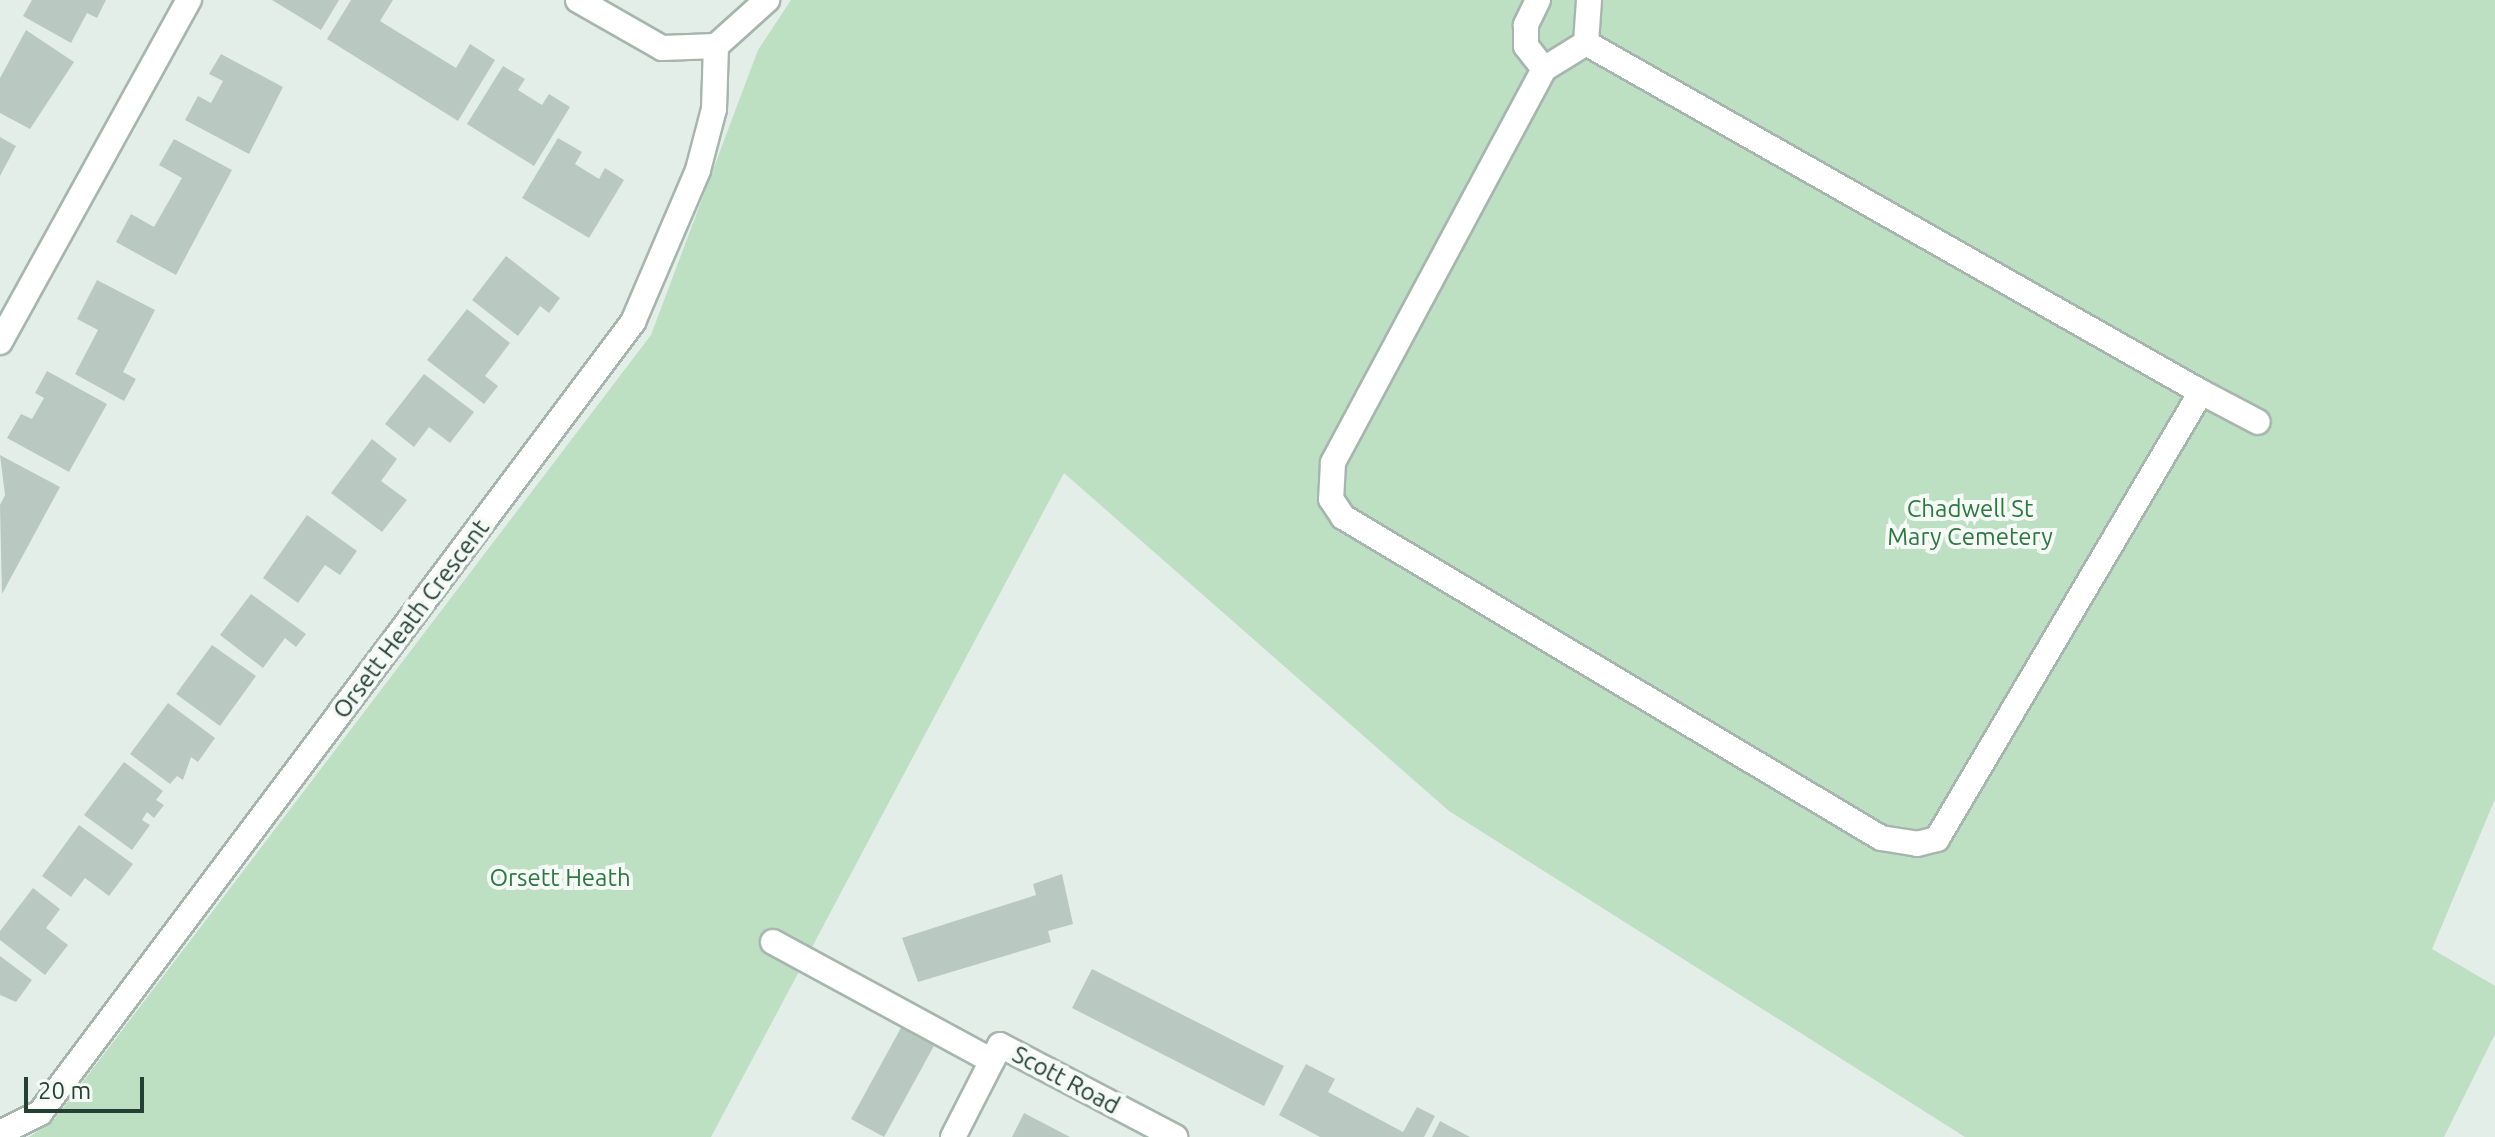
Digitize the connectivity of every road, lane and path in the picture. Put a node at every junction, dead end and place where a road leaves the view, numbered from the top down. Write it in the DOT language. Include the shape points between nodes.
graph roads {
  1 [pos="189,0"];
  2 [pos="578,0"];
  3 [pos="767,0"];
  4 [pos="1538,0"];
  5 [pos="1589,0"];
  6 [pos="1586,43"];
  7 [pos="716,46"];
  8 [pos="1544,69"];
  9 [pos="0,342"];
  10 [pos="2201,392"];
  11 [pos="2258,422"];
  12 [pos="773,942"];
  13 [pos="996,1053"];
  14 [pos="0,1133"];
  15 [pos="953,1137"];
  16 [pos="1175,1137"];
  1 -- 9 [label="street"];
  2 -- 7 [label="street" via="662,48"];
  3 -- 7 [label="street"];
  4 -- 8 [label="street" via="1526,25 1526,46"];
  5 -- 6 [label="street"];
  6 -- 8 [label="street"];
  6 -- 10 [label="street"];
  7 -- 14 [label="street, Orsett Heath Crescent" via="714,109 698,170 633,322 40,1113"];
  8 -- 10 [label="street" via="1333,463 1331,499 1343,517 1881,838 1917,844 1937,839 1953,817"];
  10 -- 11 [label="street"];
  12 -- 13 [label="street, Scott Road"];
  13 -- 15 [label="street"];
  13 -- 16 [label="street, Scott Road"];
}
